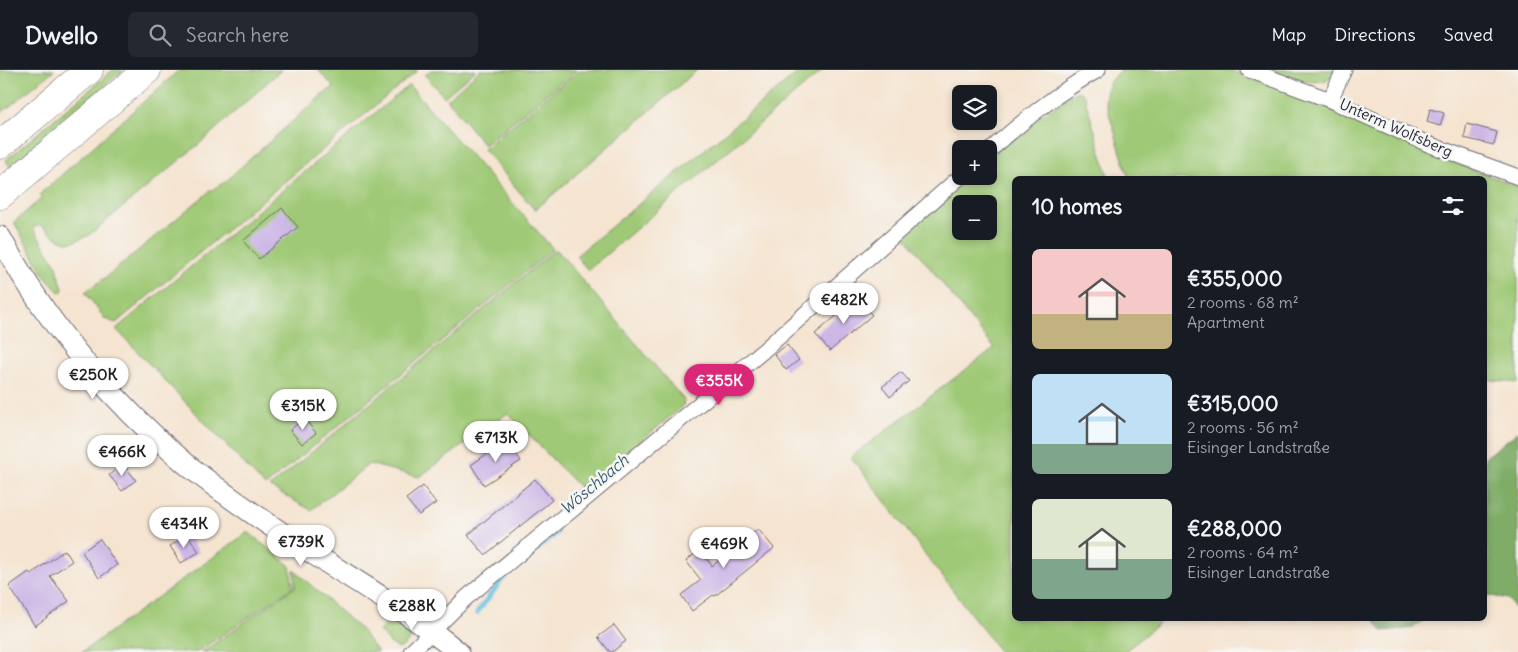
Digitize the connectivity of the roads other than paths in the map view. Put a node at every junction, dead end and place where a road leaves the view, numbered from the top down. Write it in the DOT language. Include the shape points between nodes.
graph roads {
  1 [pos="89,70"];
  2 [pos="147,70"];
  3 [pos="1098,70"];
  4 [pos="1249,70"];
  5 [pos="1344,70"];
  6 [pos="1330,100"];
  7 [pos="997,144"];
  8 [pos="0,145"];
  9 [pos="1518,178"];
  10 [pos="952,184"];
  11 [pos="7,190"];
  12 [pos="0,237"];
  13 [pos="433,632"];
  14 [pos="411,652"];
  15 [pos="458,652"];
  1 -- 8 [label="highway"];
  2 -- 11 [label="highway"];
  3 -- 7 [label="street" via="1054,97"];
  4 -- 6 [label="street, Unterm Wolfsberg"];
  5 -- 6 [label="street"];
  6 -- 9 [label="street, Unterm Wolfsberg" via="1428,144"];
  10 -- 13 [label="street" via="763,351 466,598"];
  12 -- 13 [label="main road" via="59,331 85,364 154,435 248,509"];
  13 -- 14 [label="street"];
  13 -- 15 [label="main road"];
}
